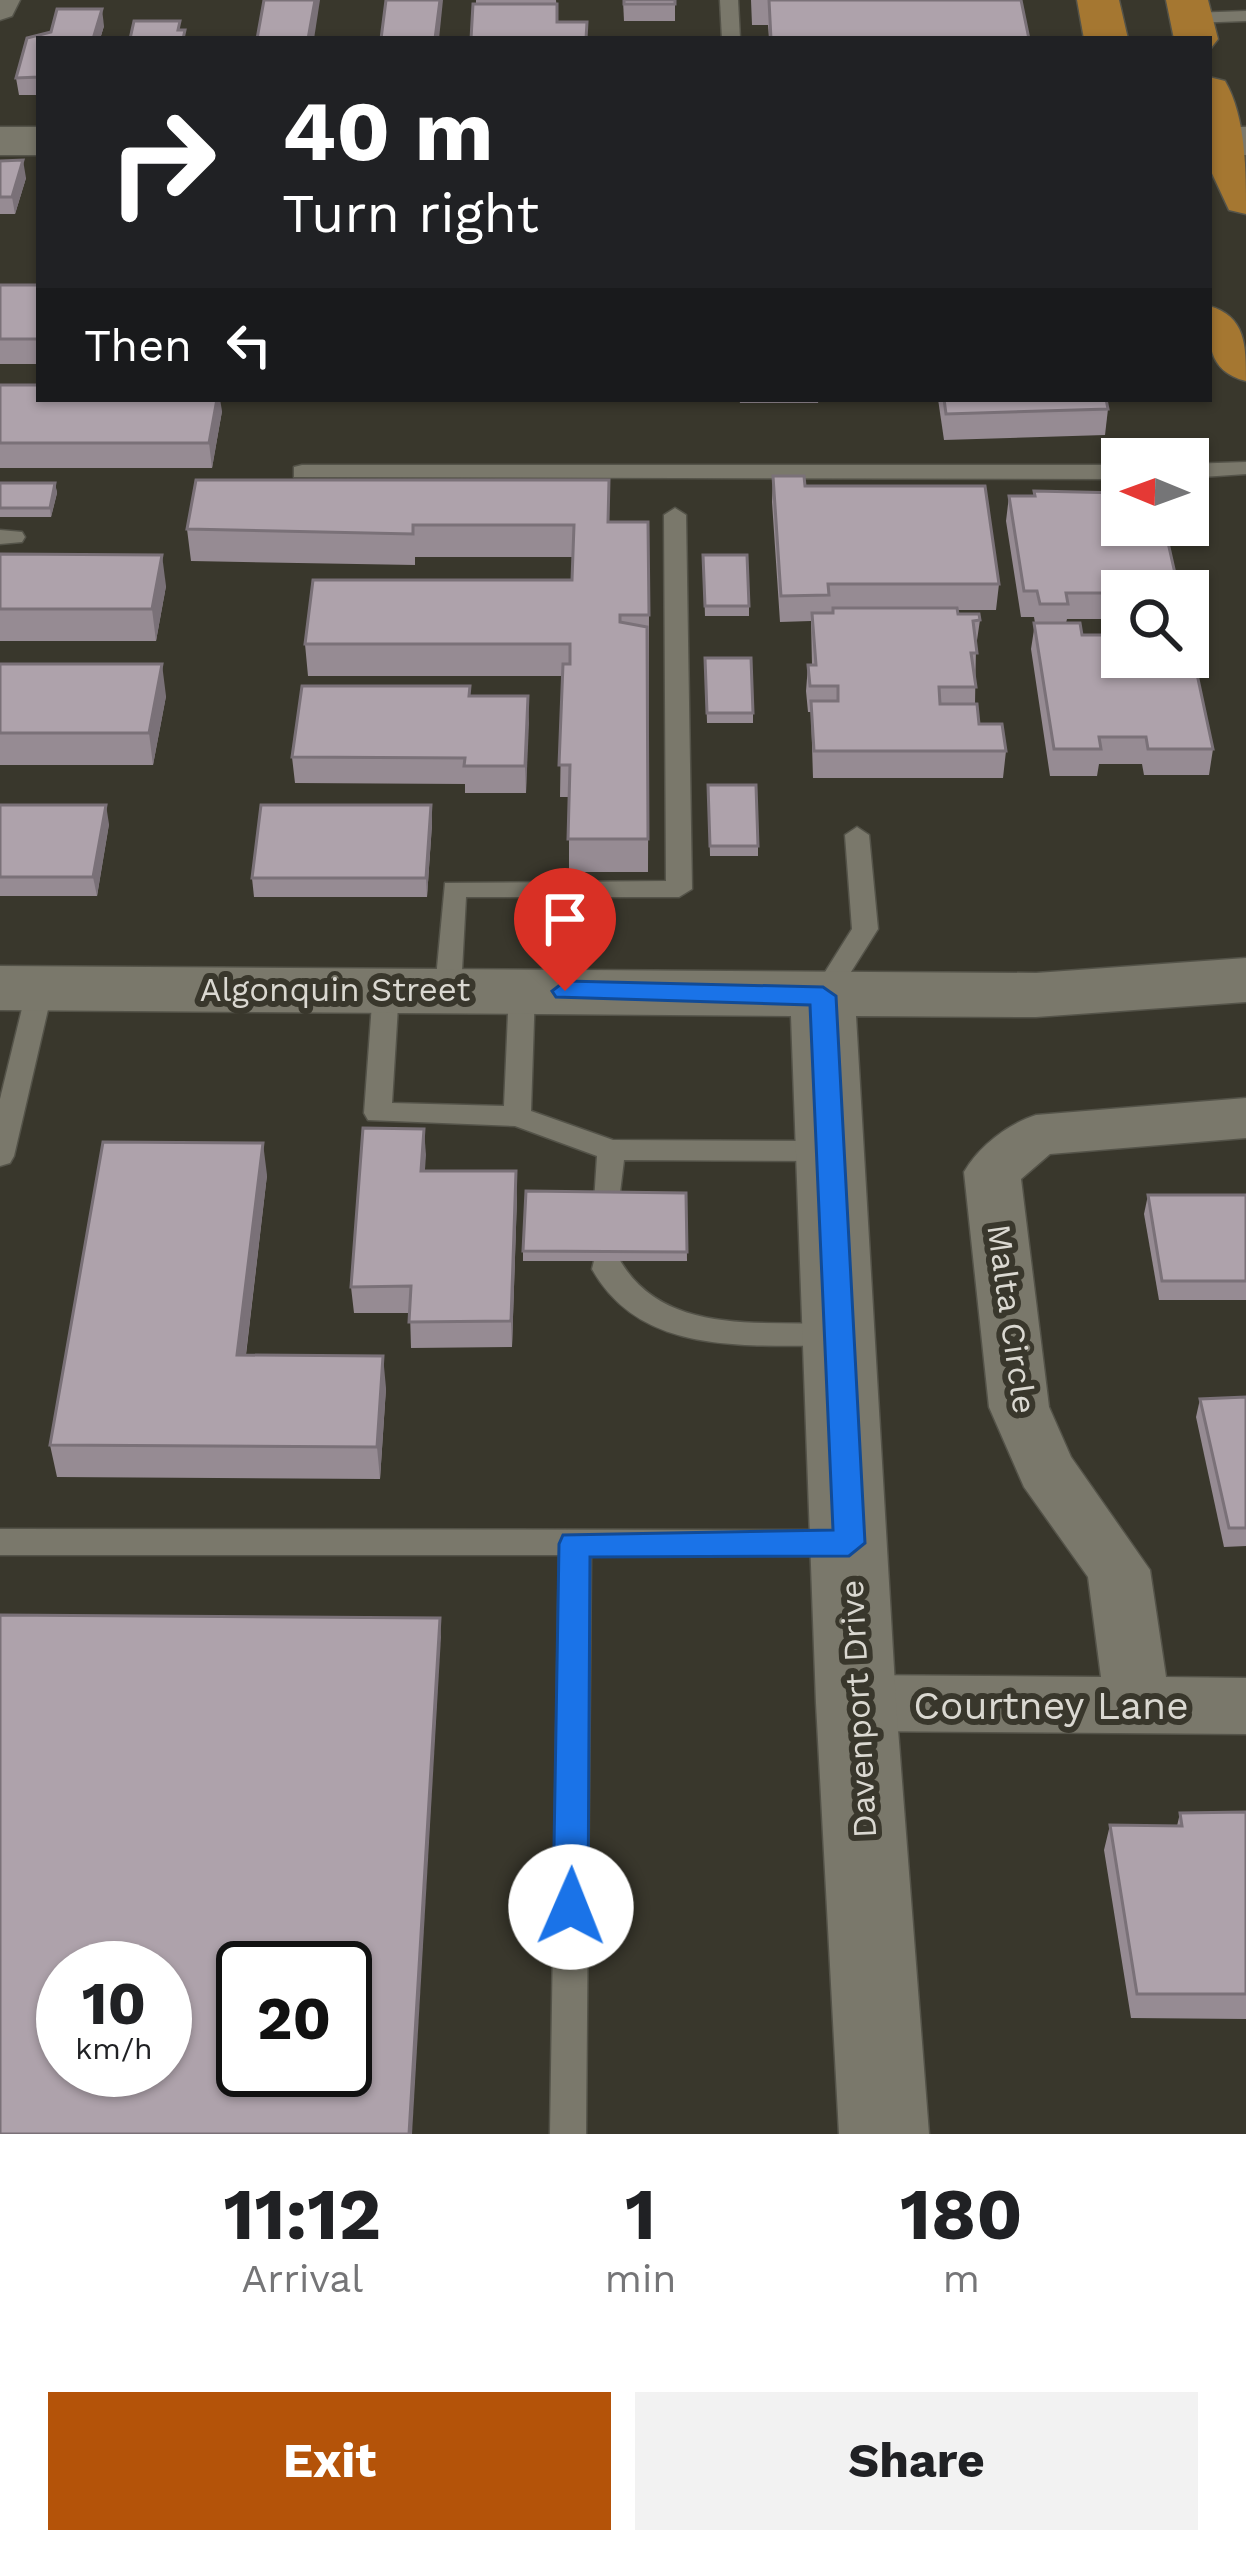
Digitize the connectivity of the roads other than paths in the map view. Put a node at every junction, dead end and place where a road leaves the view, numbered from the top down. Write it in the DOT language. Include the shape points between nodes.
graph roads {
  1 [pos="3,0"];
  2 [pos="729,0"];
  3 [pos="1098,0"];
  4 [pos="0,9"];
  5 [pos="1246,16"];
  6 [pos="1191,19"];
  7 [pos="731,36"];
  8 [pos="1105,36"];
  9 [pos="1212,100"];
  10 [pos="0,141"];
  11 [pos="36,141"];
  12 [pos="1225,141"];
  13 [pos="1246,200"];
  14 [pos="1212,325"];
  15 [pos="1246,366"];
  16 [pos="1246,468"];
  17 [pos="1209,471"];
  18 [pos="302,472"];
  19 [pos="1101,472"];
  20 [pos="675,514"];
  21 [pos="857,835"];
  22 [pos="1246,980"];
  23 [pos="20,988"];
  24 [pos="522,989"];
  25 [pos="417,990"];
  26 [pos="823,996"];
  27 [pos="517,1116"];
  28 [pos="1246,1118"];
  29 [pos="610,1150"];
  30 [pos="828,1151"];
  31 [pos="1,1161"];
  32 [pos="608,1202"];
  33 [pos="606,1261"];
  34 [pos="837,1334"];
  35 [pos="0,1543"];
  36 [pos="849,1543"];
  37 [pos="574,1544"];
  38 [pos="856,1703"];
  39 [pos="1136,1706"];
  40 [pos="1246,1706"];
  41 [pos="568,2134"];
  42 [pos="884,2134"];
  1 -- 4 [label="street"];
  2 -- 7 [label="lane"];
  3 -- 8 [label="main road"];
  5 -- 6 [label="lane"];
  9 -- 12 [label="main road"];
  10 -- 11 [label="street"];
  12 -- 13 [label="main road"];
  14 -- 15 [label="main road"];
  16 -- 17 [label="lane"];
  18 -- 19 [label="lane"];
  20 -- 25 [label="lane" via="679,889 454,889"];
  21 -- 26 [label="lane" via="865,929"];
  22 -- 26 [label="street, Algonquin Street" via="1036,995"];
  23 -- 25 [label="street, Algonquin Street"];
  23 -- 31 [label="lane"];
  24 -- 25 [label="street, Algonquin Street"];
  24 -- 26 [label="street, Algonquin Street"];
  24 -- 27 [label="lane"];
  25 -- 27 [label="lane" via="378,1113"];
  26 -- 30 [label="street, Davenport Drive"];
  27 -- 29 [label="lane"];
  28 -- 39 [label="street, Malta Circle" via="1036,1135 992,1172 1019,1407 1046,1470 1119,1570"];
  29 -- 30 [label="lane"];
  29 -- 32 [label="lane"];
  30 -- 34 [label="street, Davenport Drive"];
  33 -- 34 [label="lane" via="638,1305 695,1331"];
  34 -- 36 [label="street, Davenport Drive"];
  35 -- 37 [label="lane"];
  36 -- 37 [label="lane"];
  36 -- 38 [label="street, Davenport Drive"];
  37 -- 41 [label="lane"];
  38 -- 39 [label="street, Courtney Lane"];
  38 -- 42 [label="street, Davenport Drive"];
  39 -- 40 [label="street, Courtney Lane"];
}
